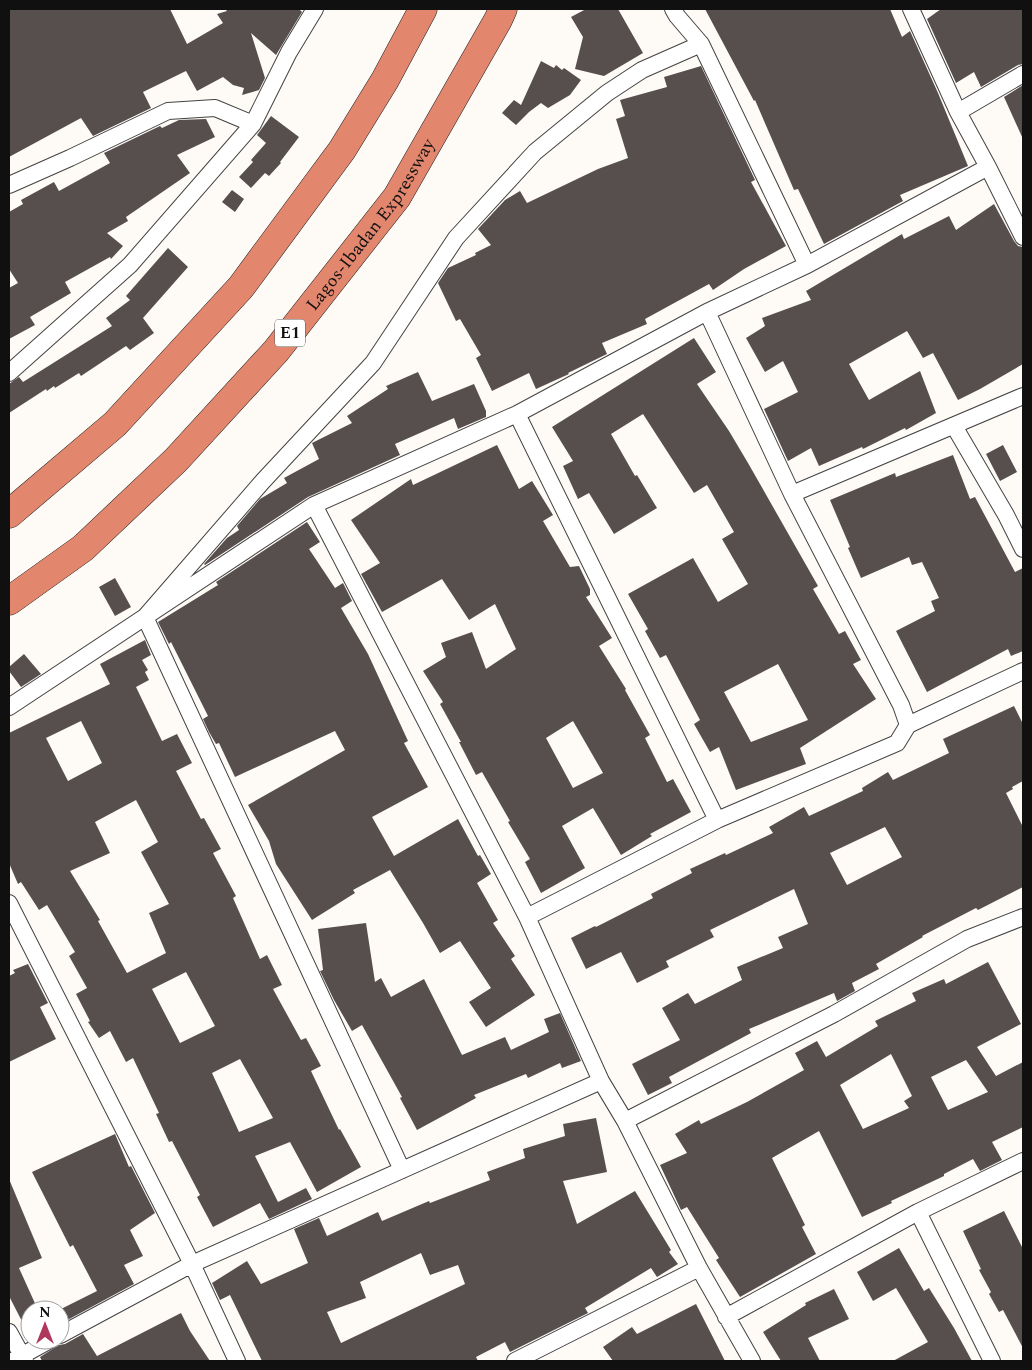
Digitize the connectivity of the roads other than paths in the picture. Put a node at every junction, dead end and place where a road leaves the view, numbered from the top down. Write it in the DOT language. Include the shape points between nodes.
graph roads {
  1 [pos="315,9"];
  2 [pos="423,9"];
  3 [pos="503,9"];
  4 [pos="673,9"];
  5 [pos="911,9"];
  6 [pos="701,44"];
  7 [pos="1023,74"];
  8 [pos="958,112"];
  9 [pos="253,124"];
  10 [pos="988,167"];
  11 [pos="9,185"];
  12 [pos="1023,237"];
  13 [pos="807,264"];
  14 [pos="707,312"];
  15 [pos="9,373"];
  16 [pos="1023,396"];
  17 [pos="517,414"];
  18 [pos="954,426"];
  19 [pos="792,494"];
  20 [pos="314,504"];
  21 [pos="9,514"];
  22 [pos="1023,549"];
  23 [pos="9,601"];
  24 [pos="145,617"];
  25 [pos="1023,671"];
  26 [pos="9,707"];
  27 [pos="908,725"];
  28 [pos="717,820"];
  29 [pos="9,903"];
  30 [pos="527,917"];
  31 [pos="1023,917"];
  32 [pos="601,1081"];
  33 [pos="625,1121"];
  34 [pos="1023,1160"];
  35 [pos="402,1170"];
  36 [pos="918,1212"];
  37 [pos="192,1264"];
  38 [pos="699,1268"];
  39 [pos="726,1317"];
  40 [pos="70,1330"];
  41 [pos="9,1332"];
  42 [pos="34,1350"];
  43 [pos="20,1359"];
  44 [pos="237,1361"];
  45 [pos="515,1361"];
  46 [pos="752,1361"];
  47 [pos="992,1361"];
  1 -- 9 [label="street"];
  2 -- 21 [label="highway" via="342,150 241,287 115,424"];
  3 -- 23 [label="highway, Lagos-Ibadan Expressway / E1" via="397,197 276,351 176,460 83,548"];
  4 -- 6 [label="street"];
  5 -- 8 [label="street"];
  6 -- 13 [label="street"];
  6 -- 24 [label="street" via="621,83 534,152 456,238 373,363 263,481"];
  7 -- 8 [label="street"];
  8 -- 10 [label="street"];
  9 -- 11 [label="street" via="215,108 168,111"];
  9 -- 15 [label="street" via="130,264"];
  10 -- 12 [label="street"];
  10 -- 13 [label="street"];
  13 -- 14 [label="street"];
  14 -- 17 [label="street"];
  14 -- 19 [label="street"];
  16 -- 18 [label="street"];
  17 -- 20 [label="street"];
  17 -- 28 [label="street"];
  18 -- 19 [label="street"];
  18 -- 22 [label="street"];
  19 -- 27 [label="street" via="901,705"];
  20 -- 24 [label="street"];
  20 -- 30 [label="street"];
  24 -- 26 [label="street"];
  24 -- 35 [label="street"];
  25 -- 27 [label="street"];
  27 -- 28 [label="street" via="897,743"];
  28 -- 30 [label="street"];
  29 -- 37 [label="street"];
  30 -- 32 [label="street"];
  31 -- 33 [label="street" via="967,939 834,1014"];
  32 -- 33 [label="street"];
  32 -- 35 [label="street"];
  33 -- 38 [label="street"];
  34 -- 36 [label="street"];
  35 -- 37 [label="street"];
  36 -- 39 [label="street"];
  36 -- 47 [label="street"];
  37 -- 40 [label="street"];
  37 -- 44 [label="street"];
  38 -- 39 [label="street"];
  38 -- 45 [label="street"];
  39 -- 46 [label="street"];
  41 -- 43 [label="street"];
  42 -- 43 [label="street"];
}
